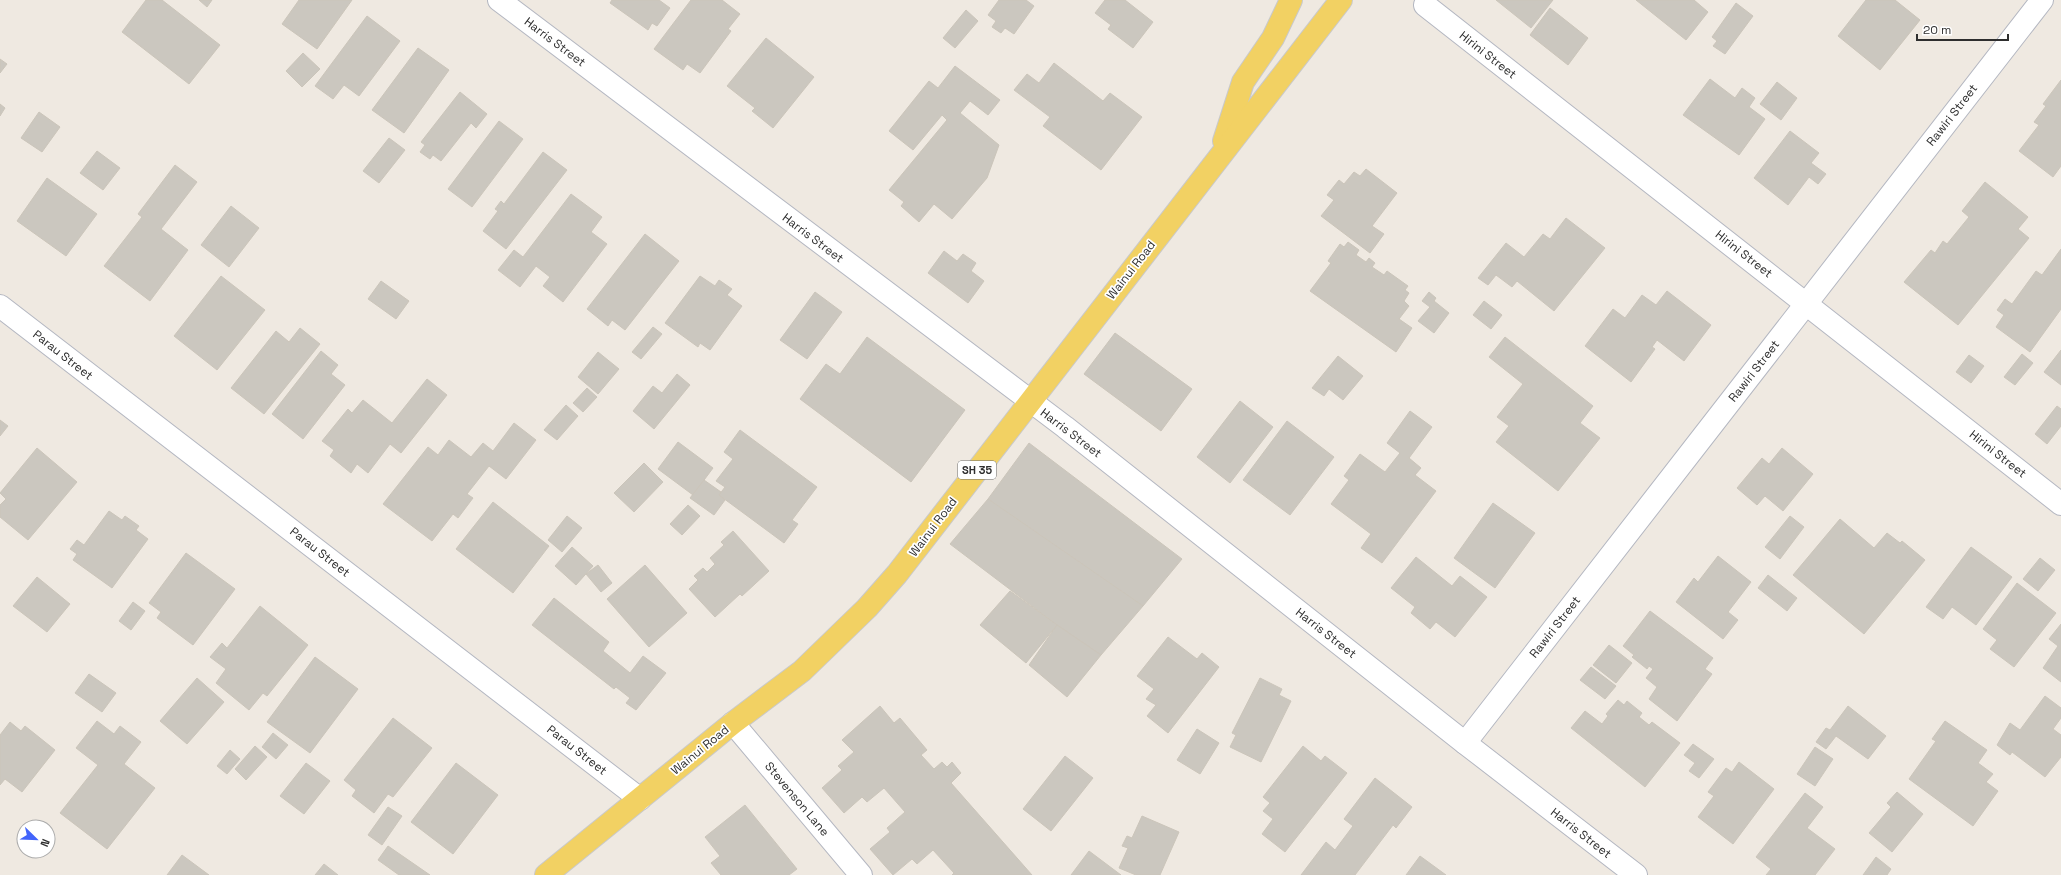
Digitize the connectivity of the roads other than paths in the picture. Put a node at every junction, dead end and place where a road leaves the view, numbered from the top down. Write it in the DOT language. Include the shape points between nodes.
graph roads {
  1 [pos="499,0"];
  2 [pos="1291,0"];
  3 [pos="1341,0"];
  4 [pos="2042,0"];
  5 [pos="1425,5"];
  6 [pos="1219,156"];
  7 [pos="1806,303"];
  8 [pos="0,306"];
  9 [pos="1030,401"];
  10 [pos="2061,504"];
  11 [pos="733,723"];
  12 [pos="1465,743"];
  13 [pos="640,799"];
  14 [pos="546,875"];
  15 [pos="861,875"];
  16 [pos="1636,875"];
  1 -- 9 [label="street, Harris Street"];
  2 -- 6 [label="main road" via="1273,38 1243,82"];
  3 -- 6 [label="main road, Wainui Road / SH 35"];
  4 -- 7 [label="street, Rawiri Street"];
  5 -- 7 [label="street, Hirini Street"];
  6 -- 9 [label="main road, Wainui Road / SH 35"];
  7 -- 10 [label="street, Hirini Street"];
  7 -- 12 [label="street, Rawiri Street"];
  8 -- 13 [label="street, Parau Street"];
  9 -- 11 [label="main road, Wainui Road / SH 35" via="867,608 802,671"];
  9 -- 12 [label="street, Harris Street"];
  11 -- 13 [label="main road, Wainui Road / SH 35"];
  11 -- 15 [label="street, Stevenson Lane"];
  12 -- 16 [label="street, Harris Street"];
  13 -- 14 [label="main road, Wainui Road / SH 35"];
}
